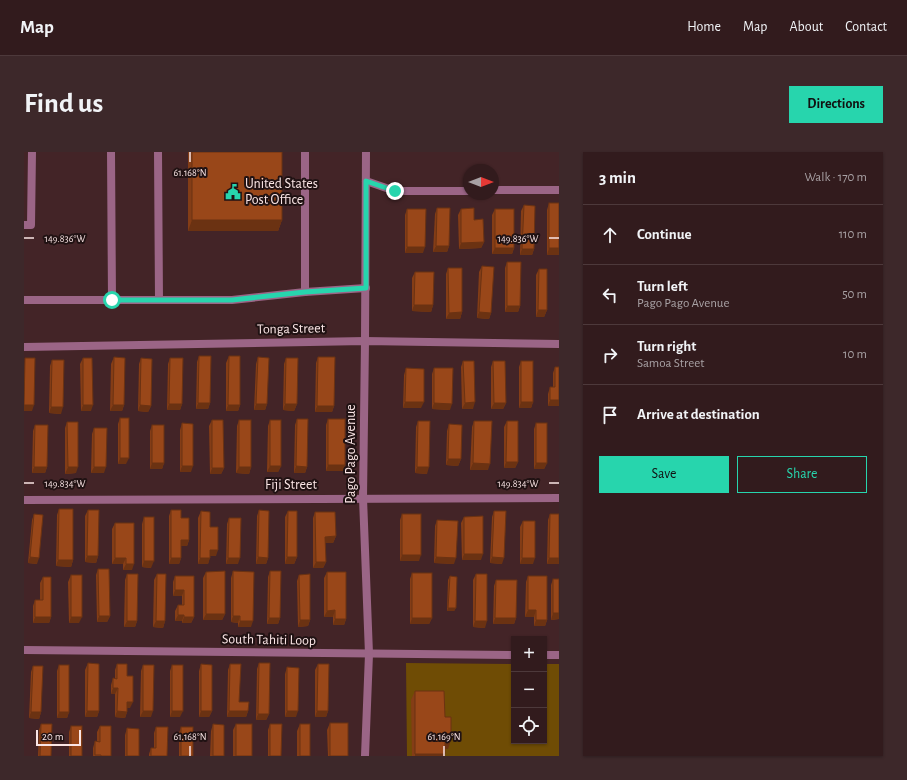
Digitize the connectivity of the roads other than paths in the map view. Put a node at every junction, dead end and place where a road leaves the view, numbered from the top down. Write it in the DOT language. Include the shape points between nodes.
graph roads {
  1 [pos="32,152"];
  2 [pos="112,152"];
  3 [pos="158,152"];
  4 [pos="305,152"];
  5 [pos="366,152"];
  6 [pos="366,181"];
  7 [pos="463,190"];
  8 [pos="499,190"];
  9 [pos="559,190"];
  10 [pos="24,225"];
  11 [pos="366,288"];
  12 [pos="305,292"];
  13 [pos="24,300"];
  14 [pos="112,300"];
  15 [pos="159,300"];
  16 [pos="365,340"];
  17 [pos="559,344"];
  18 [pos="24,347"];
  19 [pos="363,498"];
  20 [pos="559,498"];
  21 [pos="24,500"];
  22 [pos="24,650"];
  23 [pos="368,654"];
  24 [pos="511,654"];
  25 [pos="547,655"];
  26 [pos="559,655"];
  27 [pos="365,756"];
  1 -- 10 [label="street" via="31,225"];
  2 -- 14 [label="street"];
  3 -- 15 [label="street"];
  4 -- 12 [label="street"];
  5 -- 6 [label="street, Pago Pago Avenue"];
  6 -- 7 [label="street" via="395,191"];
  6 -- 11 [label="street, Pago Pago Avenue"];
  8 -- 9 [label="street"];
  11 -- 12 [label="street"];
  11 -- 16 [label="street, Pago Pago Avenue"];
  12 -- 15 [label="street" via="232,300"];
  13 -- 14 [label="street"];
  14 -- 15 [label="street"];
  16 -- 17 [label="street, Tonga Street"];
  16 -- 18 [label="street, Tonga Street"];
  16 -- 19 [label="street, Pago Pago Avenue"];
  19 -- 20 [label="street, Fiji Street"];
  19 -- 21 [label="street, Fiji Street"];
  19 -- 23 [label="street, Pago Pago Avenue"];
  22 -- 23 [label="street, South Tahiti Loop"];
  23 -- 24 [label="street, South Tahiti Loop"];
  23 -- 27 [label="street, Pago Pago Avenue"];
  25 -- 26 [label="street"];
}
